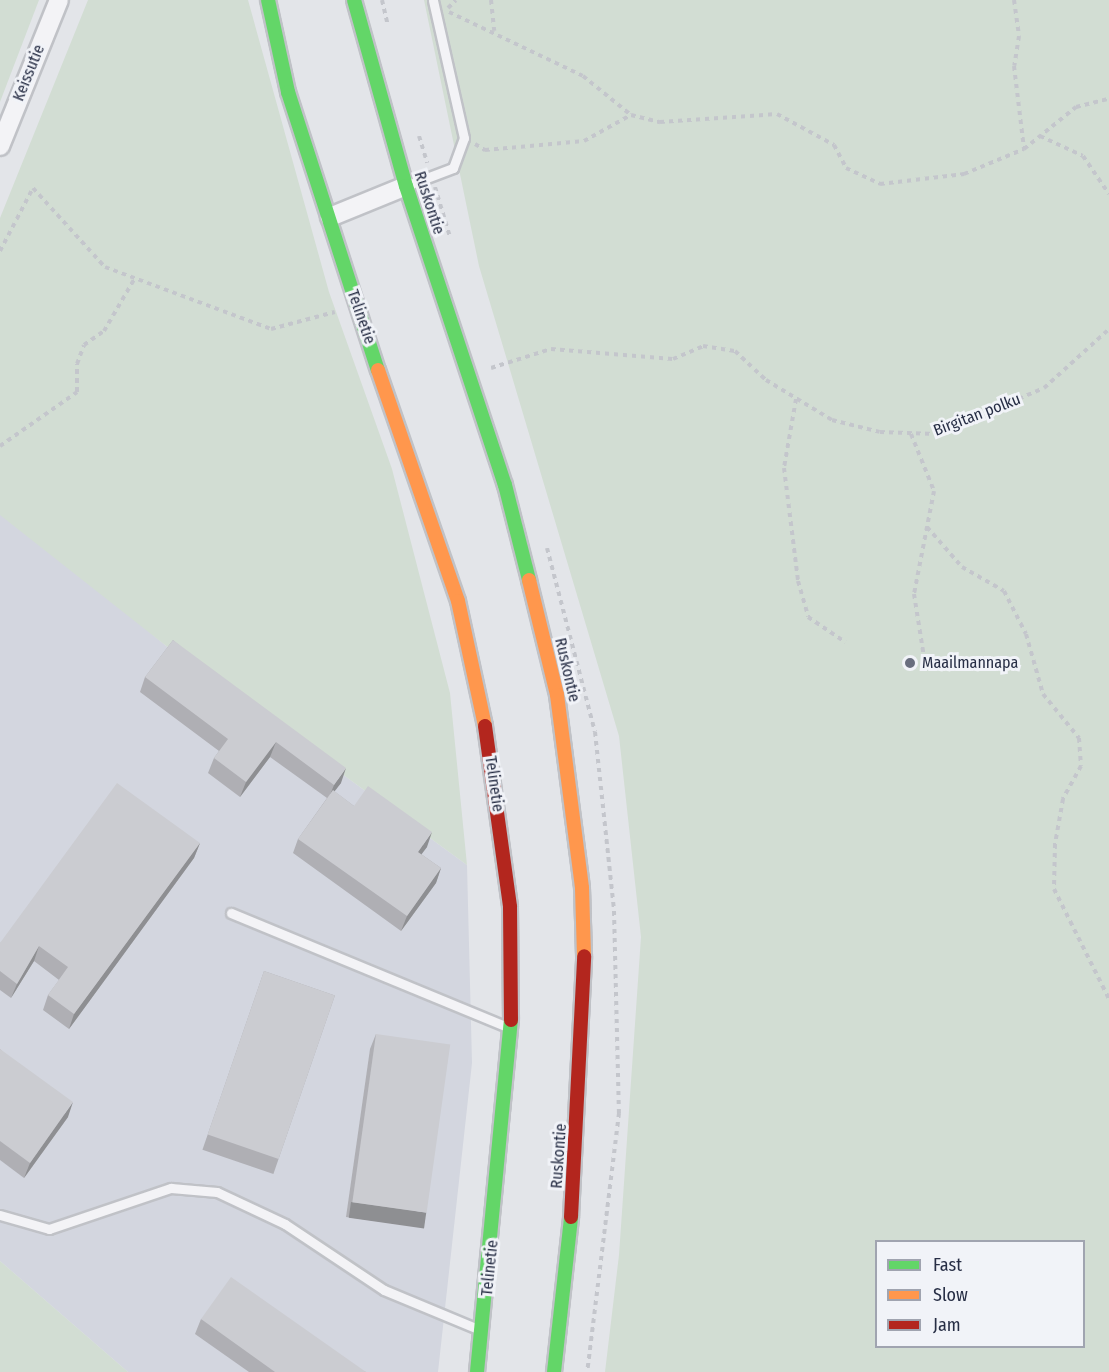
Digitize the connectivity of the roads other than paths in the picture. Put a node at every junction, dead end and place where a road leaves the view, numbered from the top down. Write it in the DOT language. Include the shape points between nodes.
graph roads {
  1 [pos="59,0"];
  2 [pos="268,0"];
  3 [pos="354,0"];
  4 [pos="433,0"];
  5 [pos="0,146"];
  6 [pos="406,186"];
  7 [pos="330,217"];
  8 [pos="231,913"];
  9 [pos="511,1028"];
  10 [pos="0,1215"];
  11 [pos="483,1331"];
  12 [pos="477,1372"];
  13 [pos="554,1372"];
  1 -- 5 [label="street, Keissutie"];
  2 -- 7 [label="street, Telinetie" via="288,92"];
  3 -- 6 [label="street, Ruskontie"];
  4 -- 6 [label="lane" via="464,138 453,168"];
  6 -- 7 [label="street"];
  6 -- 13 [label="street, Ruskontie" via="505,485 557,695 573,806 582,888 582,1059"];
  7 -- 9 [label="street, Telinetie" via="356,306 458,602 489,744 510,906"];
  8 -- 9 [label="lane"];
  9 -- 11 [label="street, Telinetie"];
  10 -- 11 [label="lane" via="49,1228 171,1188 217,1192 285,1224 384,1290"];
  11 -- 12 [label="street, Telinetie"];
}
